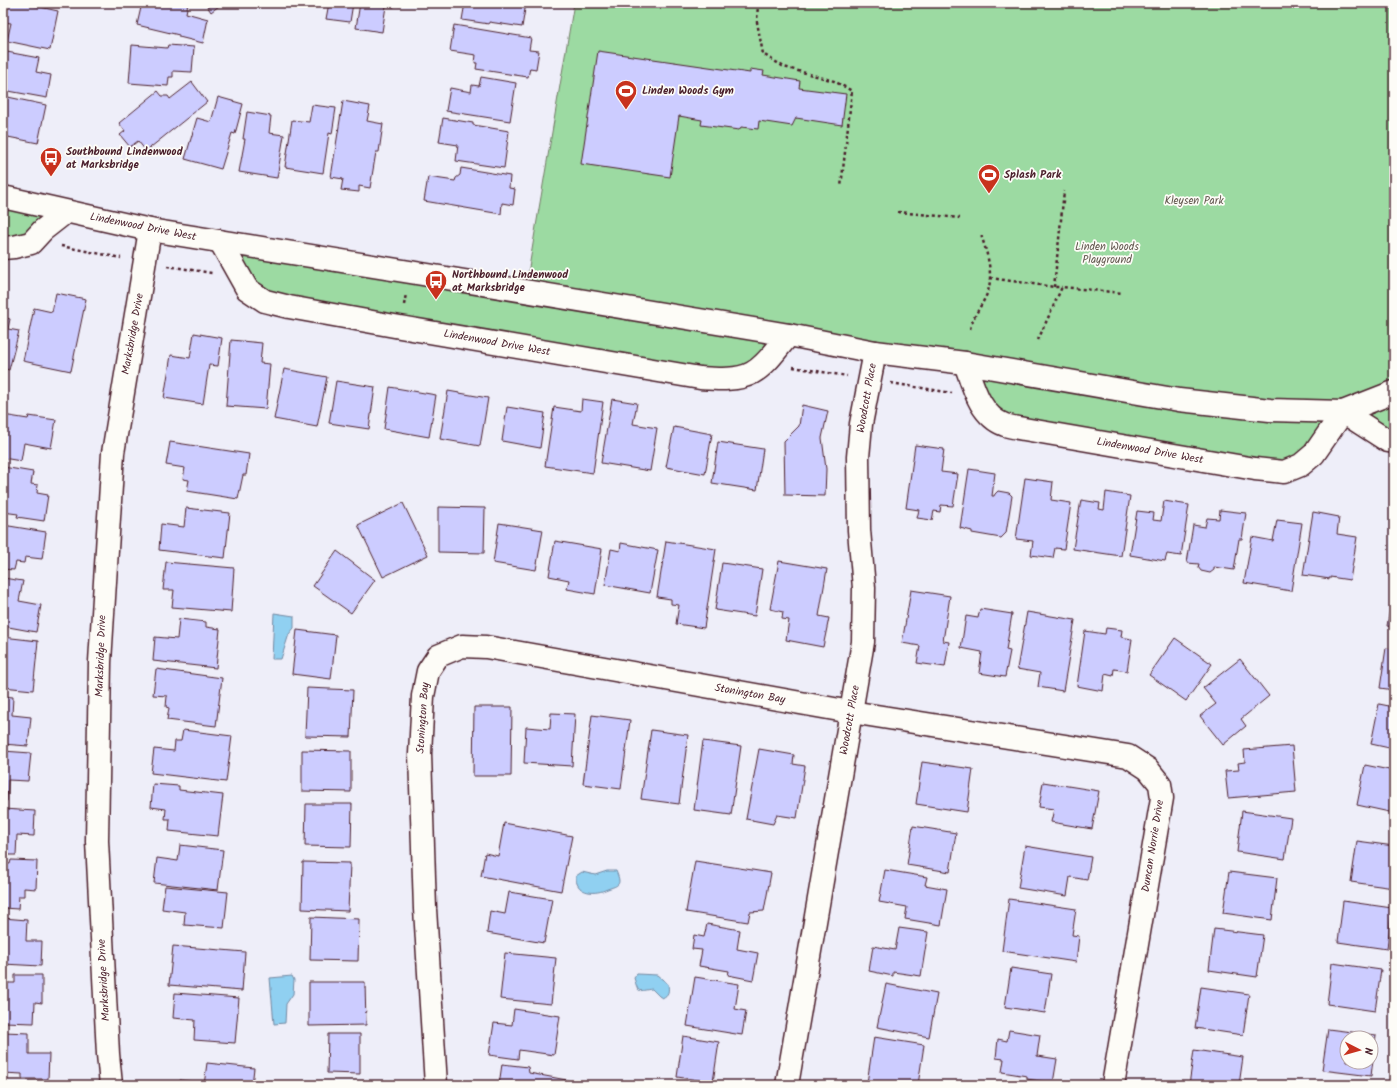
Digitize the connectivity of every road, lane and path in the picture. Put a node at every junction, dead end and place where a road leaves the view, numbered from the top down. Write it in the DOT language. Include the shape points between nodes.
graph roads {
  1 [pos="758,3"];
  2 [pos="841,187"];
  3 [pos="1064,191"];
  4 [pos="3,197"];
  5 [pos="66,212"];
  6 [pos="898,212"];
  7 [pos="960,218"];
  8 [pos="150,230"];
  9 [pos="981,235"];
  10 [pos="220,241"];
  11 [pos="56,245"];
  12 [pos="3,248"];
  13 [pos="126,259"];
  14 [pos="163,266"];
  15 [pos="410,272"];
  16 [pos="216,274"];
  17 [pos="990,278"];
  18 [pos="1054,287"];
  19 [pos="1062,287"];
  20 [pos="1122,293"];
  21 [pos="400,327"];
  22 [pos="970,329"];
  23 [pos="789,335"];
  24 [pos="1038,340"];
  25 [pos="875,352"];
  26 [pos="965,363"];
  27 [pos="1394,392"];
  28 [pos="1343,412"];
  29 [pos="1394,442"];
  30 [pos="851,712"];
  31 [pos="111,1085"];
  32 [pos="436,1085"];
  33 [pos="787,1085"];
  34 [pos="1113,1085"];
  1 -- 2 [label="path" via="757,22 763,54 784,67 834,81 852,91"];
  3 -- 18 [label="path"];
  4 -- 5 [label="street, Lindenwood Drive West"];
  5 -- 8 [label="street, Lindenwood Drive West"];
  5 -- 12 [label="street" via="31,243"];
  6 -- 7 [label="path"];
  8 -- 10 [label="street, Lindenwood Drive West"];
  8 -- 31 [label="street, Marksbridge Drive" via="113,453 100,662 97,841"];
  9 -- 17 [label="path" via="988,256"];
  10 -- 15 [label="street, Lindenwood Drive West"];
  10 -- 21 [label="street, Lindenwood Drive West" via="247,289 265,301"];
  11 -- 13 [label="path"];
  14 -- 16 [label="path"];
  15 -- 21 [label="path"];
  15 -- 23 [label="street, Lindenwood Drive West"];
  17 -- 18 [label="path"];
  17 -- 22 [label="path" via="987,294"];
  18 -- 19 [label="path"];
  19 -- 20 [label="path"];
  19 -- 24 [label="path"];
  21 -- 23 [label="street, Lindenwood Drive West" via="700,378 721,379 752,373"];
  23 -- 25 [label="street, Lindenwood Drive West"];
  25 -- 26 [label="street, Lindenwood Drive West"];
  25 -- 30 [label="street, Woodcott Place" via="861,424 858,457 859,530 864,588 863,642"];
  26 -- 28 [label="street, Lindenwood Drive West" via="1179,400 1270,410"];
  26 -- 28 [label="street, Lindenwood Drive West" via="986,412 1004,424 1255,469 1284,472 1301,465 1314,454"];
  27 -- 28 [label="street, Lindenwood Drive West"];
  28 -- 29 [label="street" via="1388,441"];
  30 -- 32 [label="street, Stonington Bay" via="486,647 462,646 438,656 428,671 422,696 420,754 425,909"];
  30 -- 33 [label="street, Woodcott Place"];
  30 -- 34 [label="street, Duncan Norrie Drive" via="1128,756 1148,769 1160,784 1162,798"];
}
